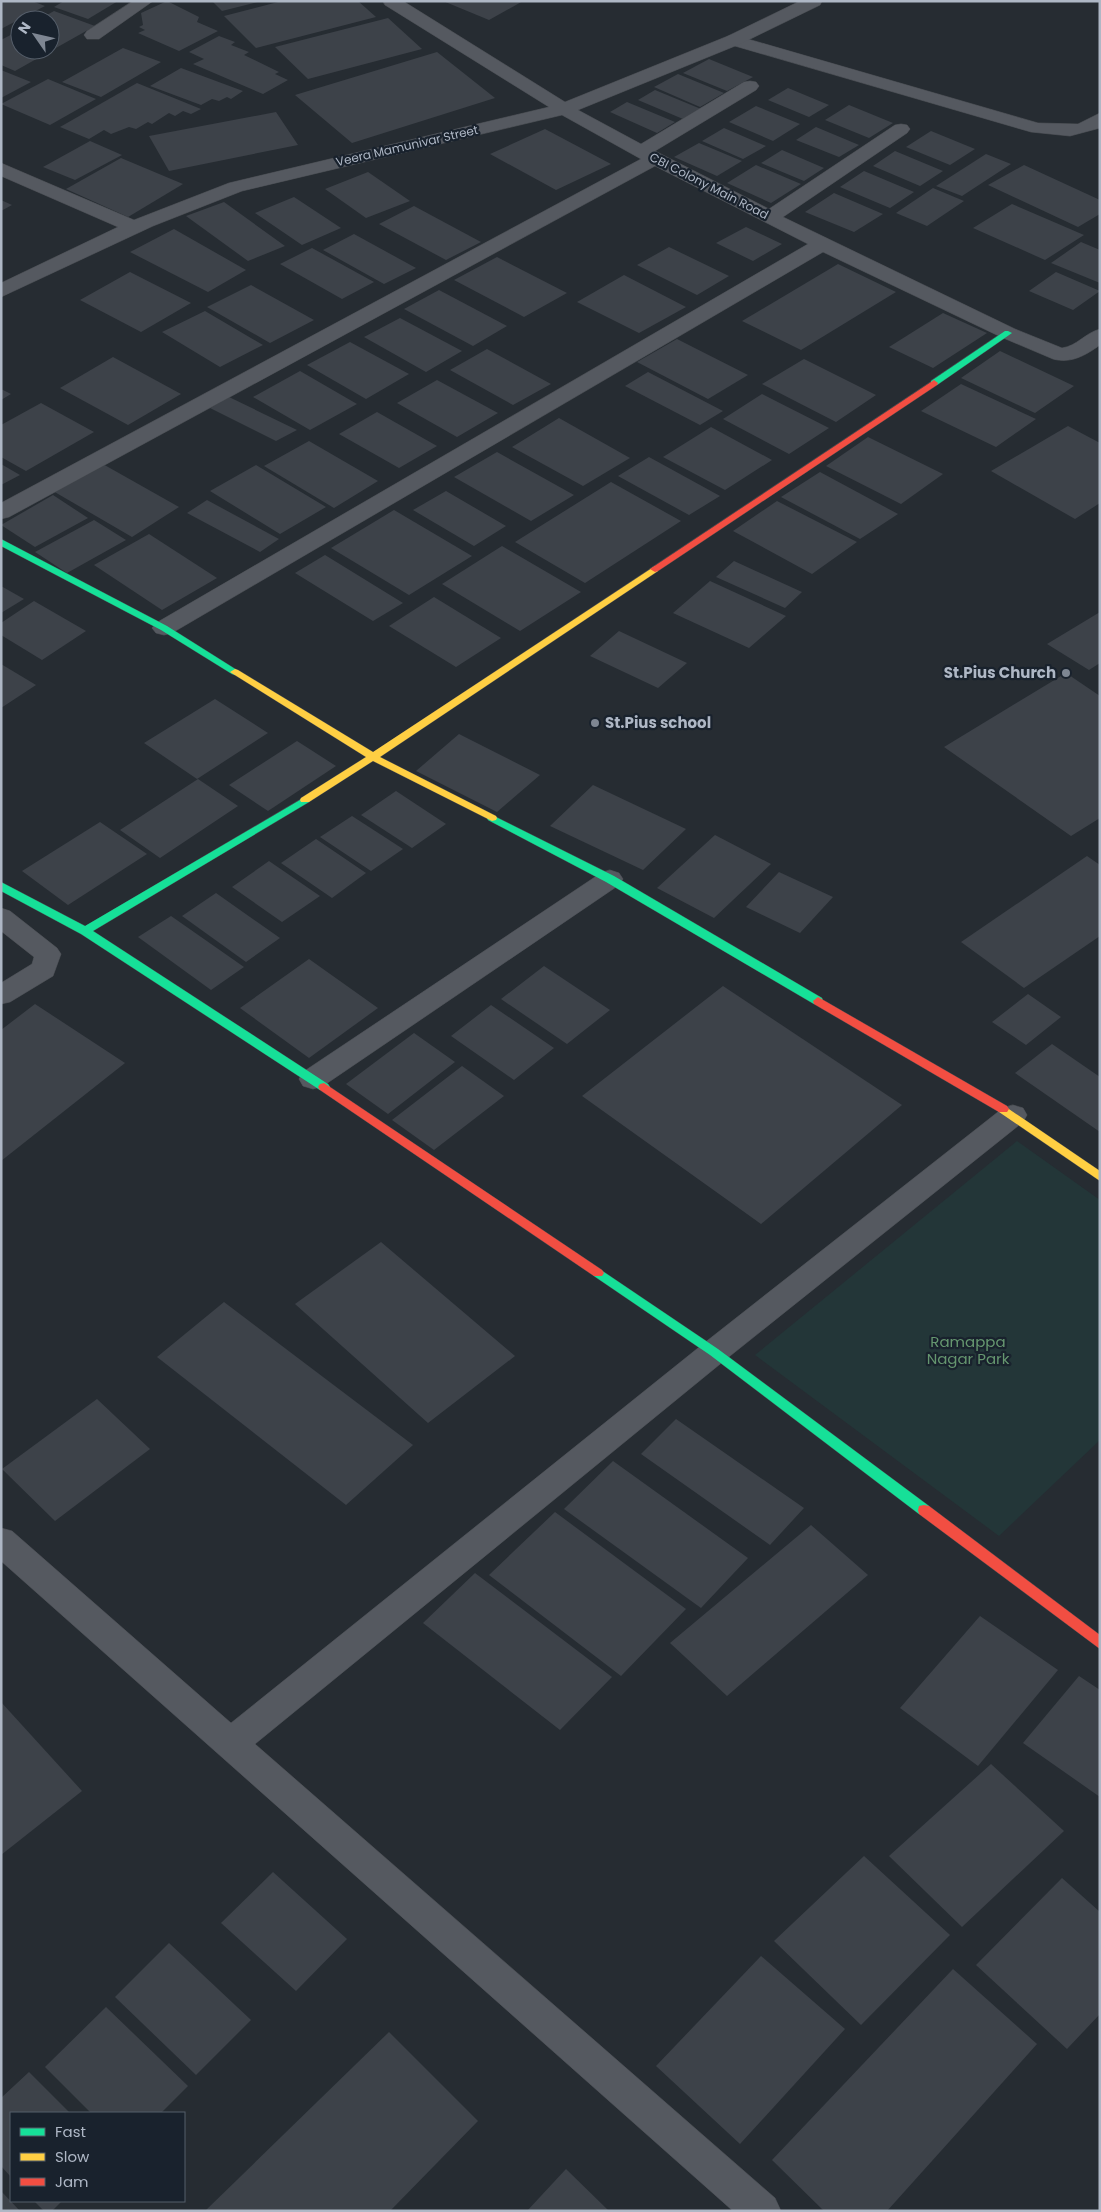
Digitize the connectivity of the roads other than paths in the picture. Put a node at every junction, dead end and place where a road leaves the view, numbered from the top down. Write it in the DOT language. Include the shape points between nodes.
graph roads {
  1 [pos="146,1"];
  2 [pos="814,1"];
  3 [pos="395,2"];
  4 [pos="93,35"];
  5 [pos="734,40"];
  6 [pos="750,86"];
  7 [pos="564,109"];
  8 [pos="1100,118"];
  9 [pos="901,129"];
  10 [pos="649,155"];
  11 [pos="1,169"];
  12 [pos="770,217"];
  13 [pos="134,227"];
  14 [pos="822,244"];
  15 [pos="1,291"];
  16 [pos="1008,333"];
  17 [pos="1100,335"];
  18 [pos="1,512"];
  19 [pos="1,542"];
  20 [pos="164,628"];
  21 [pos="373,757"];
  22 [pos="610,879"];
  23 [pos="1,886"];
  24 [pos="1,917"];
  25 [pos="85,931"];
  26 [pos="1,995"];
  27 [pos="313,1079"];
  28 [pos="1013,1115"];
  29 [pos="1100,1178"];
  30 [pos="714,1352"];
  31 [pos="1,1541"];
  32 [pos="1100,1643"];
  33 [pos="231,1743"];
  34 [pos="762,2211"];
  1 -- 4 [label="street"];
  2 -- 5 [label="street, Veera Mamunivar Street"];
  3 -- 7 [label="street, CBI Colony Main Road"];
  5 -- 7 [label="street, Veera Mamunivar Street"];
  5 -- 8 [label="street" via="1037,128 1080,129"];
  6 -- 10 [label="street"];
  7 -- 10 [label="street, CBI Colony Main Road"];
  7 -- 13 [label="street, Veera Mamunivar Street" via="236,187"];
  9 -- 12 [label="street"];
  10 -- 12 [label="street, CBI Colony Main Road"];
  10 -- 18 [label="street"];
  11 -- 13 [label="street"];
  12 -- 14 [label="street, CBI Colony Main Road"];
  13 -- 15 [label="street, Veera Mamunivar Street"];
  14 -- 16 [label="street, CBI Colony Main Road"];
  14 -- 20 [label="street"];
  16 -- 17 [label="street, CBI Colony Main Road" via="1060,355 1076,352"];
  16 -- 21 [label="street"];
  19 -- 20 [label="street"];
  20 -- 21 [label="street"];
  21 -- 22 [label="street"];
  21 -- 25 [label="street"];
  22 -- 27 [label="street"];
  22 -- 28 [label="street"];
  23 -- 25 [label="street"];
  24 -- 26 [label="street" via="48,954 44,969"];
  25 -- 27 [label="street"];
  27 -- 30 [label="street"];
  28 -- 29 [label="street"];
  28 -- 30 [label="street"];
  30 -- 32 [label="street"];
  30 -- 33 [label="street"];
  31 -- 33 [label="street"];
  33 -- 34 [label="street"];
}
